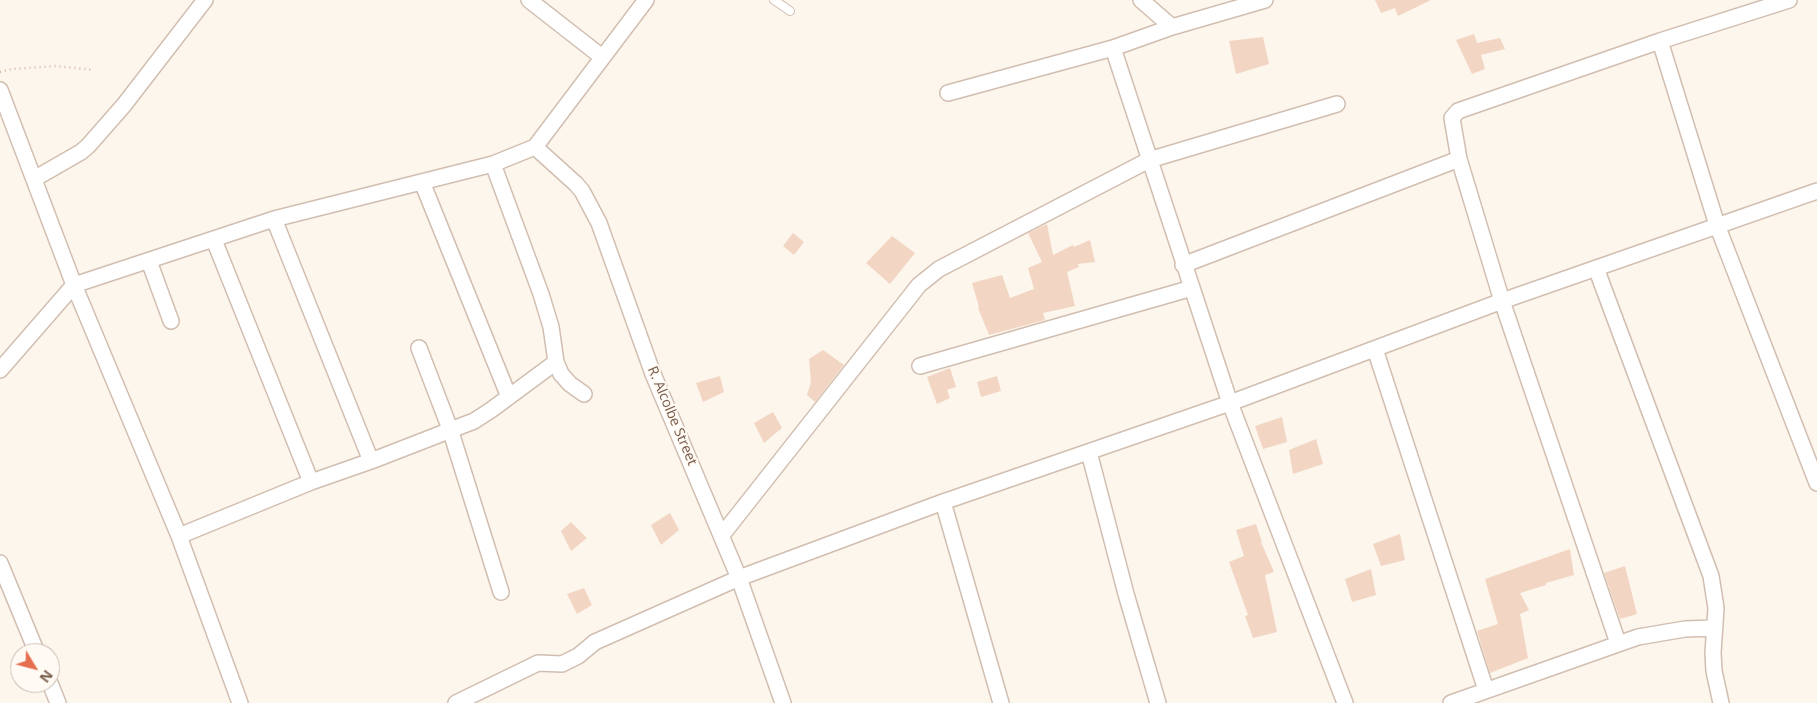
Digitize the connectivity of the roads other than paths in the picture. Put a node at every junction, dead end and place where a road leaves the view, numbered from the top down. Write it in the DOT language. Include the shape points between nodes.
graph roads {
  1 [pos="205,0"];
  2 [pos="529,0"];
  3 [pos="646,0"];
  4 [pos="774,0"];
  5 [pos="1141,0"];
  6 [pos="1265,0"];
  7 [pos="1789,0"];
  8 [pos="790,11"];
  9 [pos="1172,27"];
  10 [pos="1660,41"];
  11 [pos="1113,48"];
  12 [pos="602,57"];
  13 [pos="0,90"];
  14 [pos="948,93"];
  15 [pos="1337,104"];
  16 [pos="535,147"];
  17 [pos="1459,159"];
  18 [pos="1150,160"];
  19 [pos="493,164"];
  20 [pos="34,179"];
  21 [pos="422,182"];
  22 [pos="1817,191"];
  23 [pos="274,219"];
  24 [pos="1718,225"];
  25 [pos="214,240"];
  26 [pos="149,261"];
  27 [pos="1183,265"];
  28 [pos="1596,268"];
  29 [pos="74,285"];
  30 [pos="1192,288"];
  31 [pos="1502,301"];
  32 [pos="172,321"];
  33 [pos="419,348"];
  34 [pos="1375,349"];
  35 [pos="556,362"];
  36 [pos="920,366"];
  37 [pos="0,370"];
  38 [pos="584,394"];
  39 [pos="509,397"];
  40 [pos="1230,403"];
  41 [pos="450,429"];
  42 [pos="1089,452"];
  43 [pos="371,461"];
  44 [pos="311,482"];
  45 [pos="1817,483"];
  46 [pos="942,502"];
  47 [pos="722,535"];
  48 [pos="179,536"];
  49 [pos="0,563"];
  50 [pos="740,578"];
  51 [pos="501,592"];
  52 [pos="1714,628"];
  53 [pos="33,643"];
  54 [pos="1618,643"];
  55 [pos="1486,690"];
  56 [pos="240,703"];
  57 [pos="456,703"];
  58 [pos="783,703"];
  59 [pos="1001,703"];
  60 [pos="1158,703"];
  61 [pos="1345,703"];
  62 [pos="1451,703"];
  63 [pos="1721,703"];
  1 -- 20 [label="street" via="88,146"];
  2 -- 12 [label="street"];
  3 -- 12 [label="street"];
  4 -- 8 [label="lane"];
  5 -- 9 [label="street"];
  6 -- 9 [label="street"];
  7 -- 10 [label="street"];
  9 -- 11 [label="street"];
  10 -- 17 [label="street" via="1458,111 1452,118"];
  10 -- 24 [label="street"];
  11 -- 14 [label="street"];
  11 -- 18 [label="street"];
  12 -- 16 [label="street"];
  13 -- 20 [label="street"];
  15 -- 18 [label="street"];
  16 -- 19 [label="street"];
  16 -- 47 [label="street, R. Alcolbe Street" via="582,190 599,223 653,374"];
  17 -- 27 [label="street"];
  17 -- 31 [label="street"];
  18 -- 27 [label="street"];
  18 -- 47 [label="street" via="926,278"];
  19 -- 21 [label="street"];
  19 -- 35 [label="street" via="541,294 551,327"];
  20 -- 29 [label="street"];
  21 -- 23 [label="street"];
  21 -- 39 [label="street"];
  22 -- 24 [label="street"];
  23 -- 25 [label="street"];
  23 -- 43 [label="street"];
  24 -- 28 [label="street"];
  24 -- 45 [label="street"];
  25 -- 26 [label="street"];
  25 -- 44 [label="street"];
  26 -- 29 [label="street"];
  26 -- 32 [label="street"];
  27 -- 30 [label="street"];
  28 -- 31 [label="street"];
  28 -- 52 [label="street" via="1711,576 1716,608"];
  29 -- 37 [label="street"];
  29 -- 48 [label="street"];
  30 -- 36 [label="street"];
  30 -- 40 [label="street"];
  31 -- 34 [label="street"];
  31 -- 54 [label="street"];
  33 -- 41 [label="street"];
  34 -- 40 [label="street"];
  34 -- 55 [label="street"];
  35 -- 38 [label="street" via="561,374"];
  35 -- 39 [label="street"];
  39 -- 41 [label="street" via="474,421"];
  40 -- 42 [label="street"];
  40 -- 61 [label="street"];
  41 -- 43 [label="street"];
  41 -- 51 [label="street"];
  42 -- 46 [label="street"];
  42 -- 60 [label="street"];
  43 -- 44 [label="street"];
  44 -- 48 [label="street"];
  46 -- 50 [label="street"];
  46 -- 59 [label="street"];
  47 -- 50 [label="street, R. Alcolbe Street"];
  48 -- 56 [label="street"];
  49 -- 53 [label="street"];
  50 -- 57 [label="street" via="595,642 562,664 538,663"];
  50 -- 58 [label="street, R. Alcolbe Street"];
  52 -- 54 [label="street" via="1661,632"];
  52 -- 63 [label="street" via="1714,671"];
  54 -- 55 [label="street"];
  55 -- 62 [label="street"];
}
